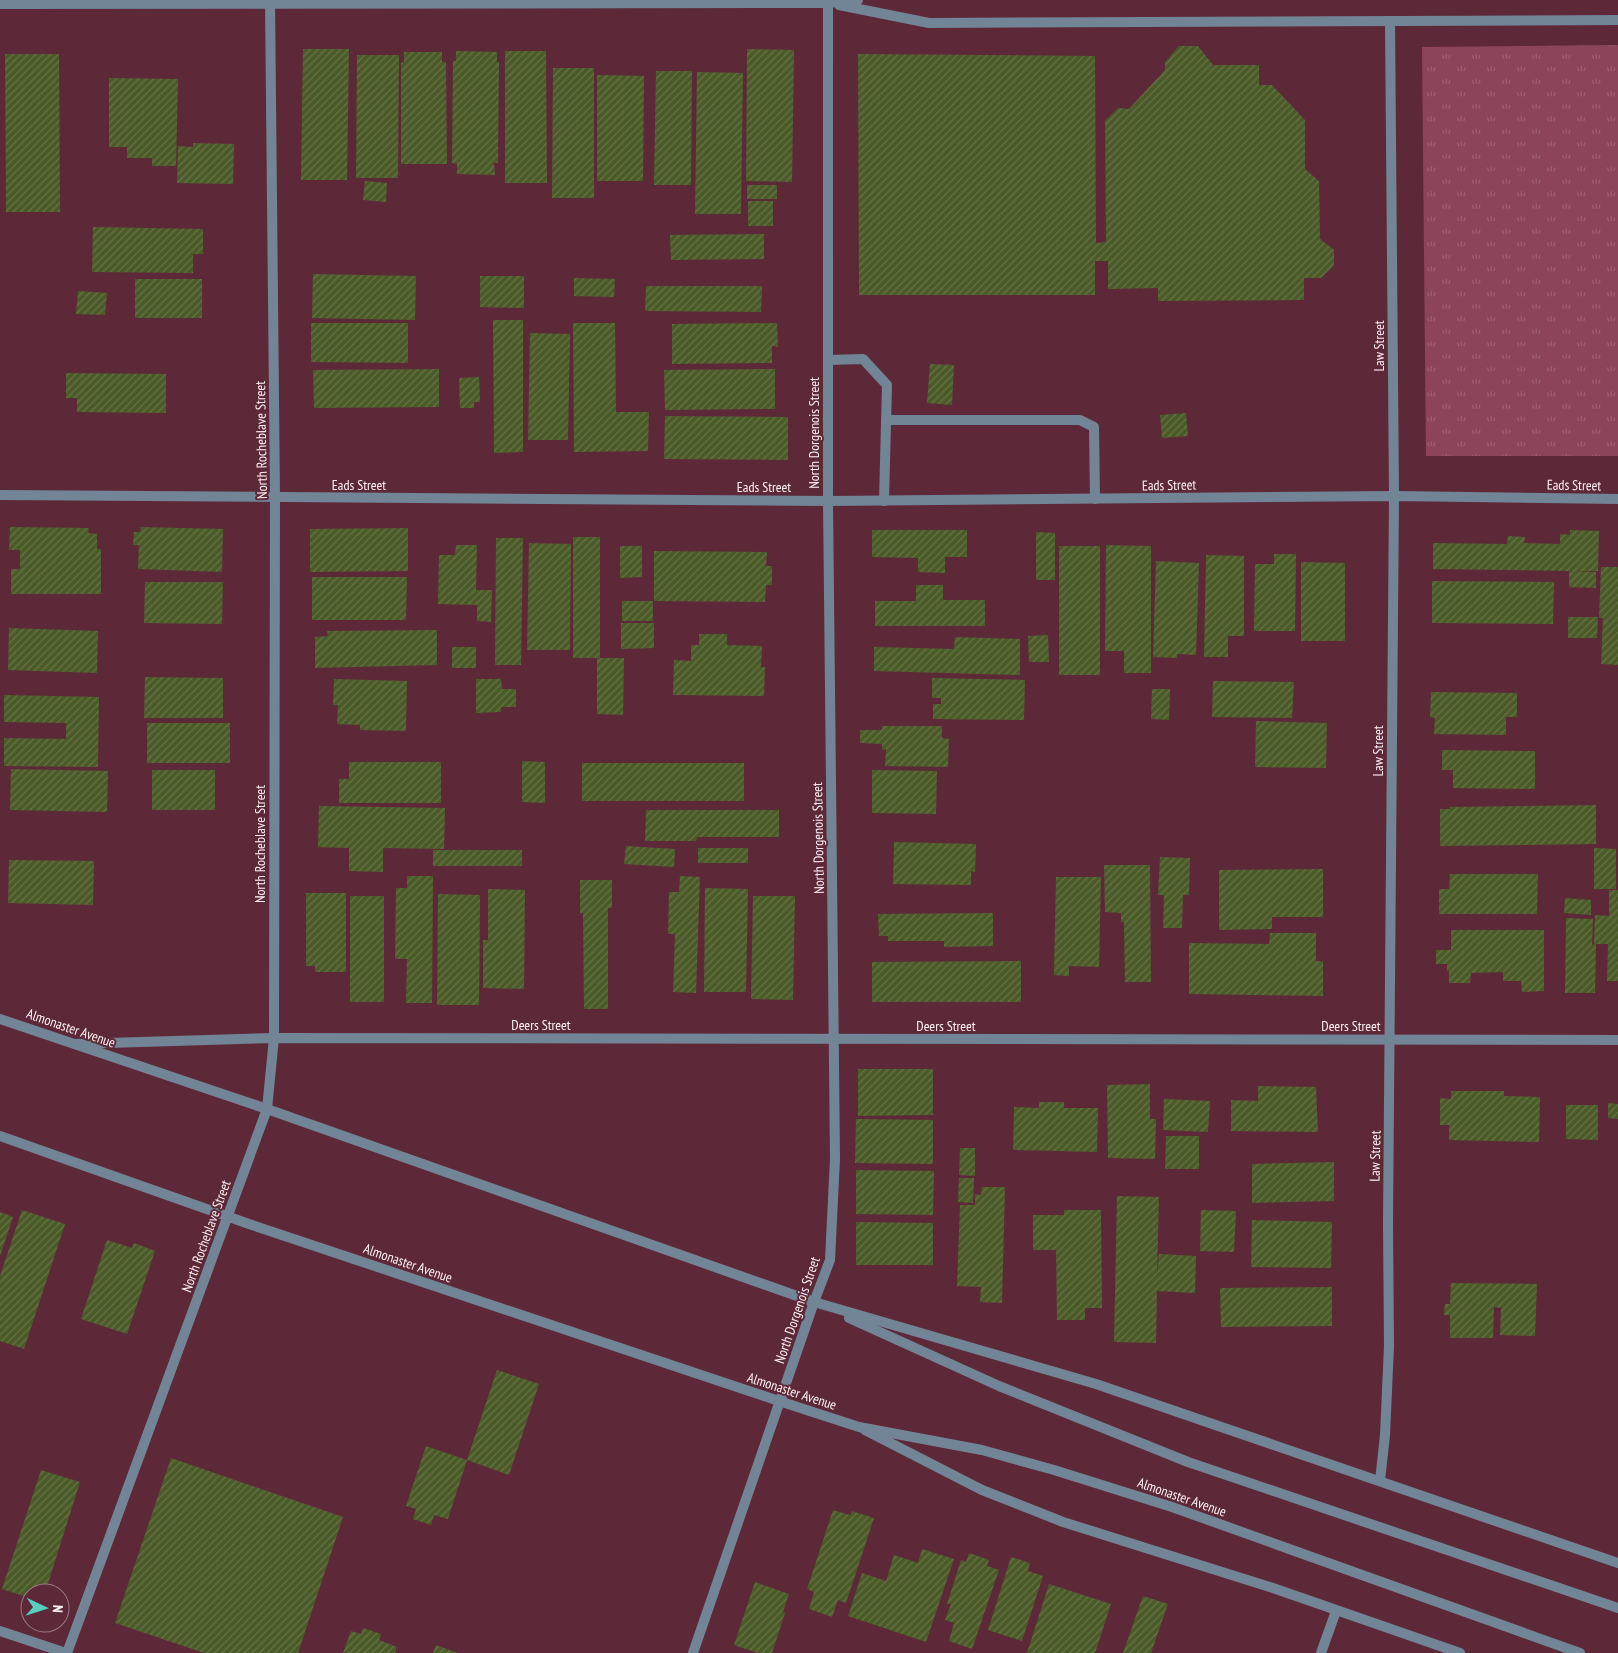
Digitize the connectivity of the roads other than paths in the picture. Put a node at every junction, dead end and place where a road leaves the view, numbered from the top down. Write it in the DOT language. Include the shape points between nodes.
graph roads {
  1 [pos="858,0"];
  2 [pos="270,2"];
  3 [pos="828,2"];
  4 [pos="0,4"];
  5 [pos="1618,20"];
  6 [pos="1390,21"];
  7 [pos="828,360"];
  8 [pos="886,420"];
  9 [pos="0,495"];
  10 [pos="1394,496"];
  11 [pos="275,498"];
  12 [pos="1095,499"];
  13 [pos="1618,499"];
  14 [pos="884,500"];
  15 [pos="828,501"];
  16 [pos="0,1019"];
  17 [pos="274,1038"];
  18 [pos="834,1039"];
  19 [pos="1390,1040"];
  20 [pos="1618,1040"];
  21 [pos="74,1044"];
  22 [pos="267,1109"];
  23 [pos="0,1136"];
  24 [pos="228,1217"];
  25 [pos="814,1302"];
  26 [pos="779,1402"];
  27 [pos="859,1427"];
  28 [pos="1380,1481"];
  29 [pos="1618,1563"];
  30 [pos="1618,1608"];
  31 [pos="1336,1611"];
  32 [pos="0,1631"];
  33 [pos="66,1653"];
  34 [pos="693,1653"];
  35 [pos="1321,1653"];
  36 [pos="1460,1653"];
  37 [pos="1580,1653"];
  1 -- 3 [label="street"];
  2 -- 3 [label="street"];
  2 -- 4 [label="street"];
  2 -- 11 [label="street, North Rocheblave Street"];
  3 -- 6 [label="street" via="929,23"];
  3 -- 7 [label="street, North Dorgenois Street"];
  5 -- 6 [label="street"];
  6 -- 10 [label="street, Law Street"];
  7 -- 8 [label="street" via="863,359 887,385"];
  7 -- 15 [label="street, North Dorgenois Street"];
  8 -- 12 [label="street" via="1080,420 1094,427"];
  8 -- 14 [label="street"];
  9 -- 11 [label="street, Eads Street"];
  10 -- 12 [label="street, Eads Street"];
  10 -- 13 [label="street, Eads Street"];
  10 -- 19 [label="street, Law Street"];
  11 -- 15 [label="street, Eads Street"];
  11 -- 17 [label="street, North Rocheblave Street"];
  12 -- 14 [label="street, Eads Street"];
  14 -- 15 [label="street, Eads Street"];
  15 -- 18 [label="street, North Dorgenois Street"];
  16 -- 21 [label="street, Almonaster Avenue"];
  17 -- 18 [label="street, Deers Street"];
  17 -- 21 [label="street, Deers Street"];
  17 -- 22 [label="street, North Rocheblave Street"];
  18 -- 19 [label="street, Deers Street"];
  18 -- 25 [label="street, North Dorgenois Street" via="835,1159 830,1260"];
  19 -- 20 [label="street, Deers Street"];
  19 -- 28 [label="street, Law Street" via="1389,1346"];
  21 -- 22 [label="street, Almonaster Avenue"];
  22 -- 24 [label="street, North Rocheblave Street"];
  22 -- 25 [label="street, Almonaster Avenue"];
  23 -- 24 [label="street, Almonaster Avenue"];
  24 -- 26 [label="street, Almonaster Avenue"];
  24 -- 33 [label="street, North Rocheblave Street"];
  25 -- 26 [label="street, North Dorgenois Street"];
  25 -- 28 [label="street, Almonaster Avenue" via="1096,1384"];
  25 -- 30 [label="street, Almonaster Avenue" via="998,1386 1188,1462"];
  26 -- 27 [label="street, Almonaster Avenue"];
  26 -- 34 [label="street, North Dorgenois Street"];
  27 -- 31 [label="street" via="982,1490 1063,1522 1274,1588"];
  27 -- 37 [label="street, Almonaster Avenue" via="982,1450 1054,1470 1172,1507"];
  28 -- 29 [label="street, Almonaster Avenue"];
  31 -- 35 [label="street"];
  31 -- 36 [label="street"];
  32 -- 33 [label="street"];
}
